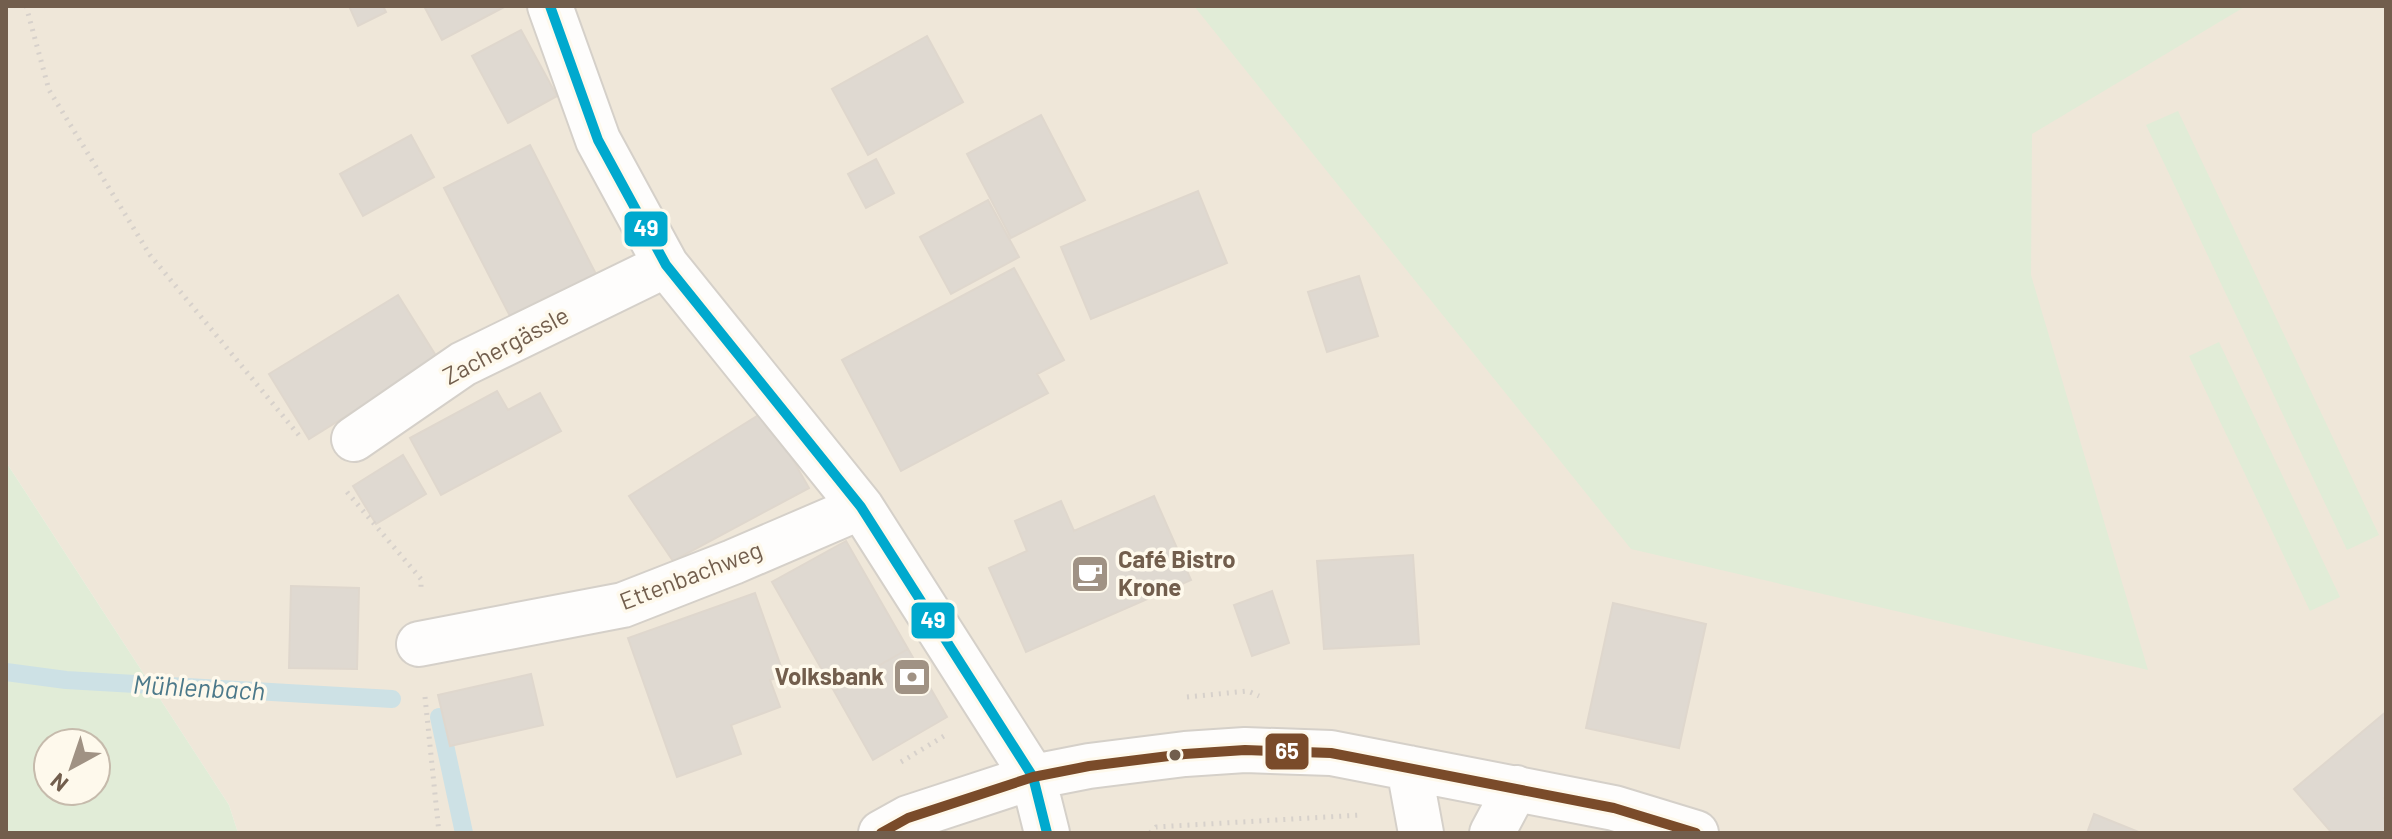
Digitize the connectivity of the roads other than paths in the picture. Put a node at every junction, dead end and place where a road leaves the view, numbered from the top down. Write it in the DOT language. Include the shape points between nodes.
graph roads {
  1 [pos="550,6"];
  2 [pos="666,265"];
  3 [pos="354,439"];
  4 [pos="861,507"];
  5 [pos="419,644"];
  6 [pos="1409,768"];
  7 [pos="1033,777"];
  8 [pos="1516,788"];
  9 [pos="881,833"];
  10 [pos="1047,833"];
  11 [pos="1421,833"];
  12 [pos="1492,833"];
  13 [pos="1696,833"];
  1 -- 2 [label="street" via="598,140"];
  2 -- 3 [label="street, Zachergässle" via="463,364"];
  2 -- 4 [label="street"];
  4 -- 5 [label="street, Ettenbachweg" via="623,605"];
  4 -- 7 [label="street"];
  6 -- 7 [label="street" via="1331,753 1245,750"];
  6 -- 8 [label="street"];
  6 -- 11 [label="street"];
  7 -- 9 [label="street" via="908,818"];
  7 -- 10 [label="street"];
  8 -- 12 [label="street"];
  8 -- 13 [label="street" via="1614,808"];
}
